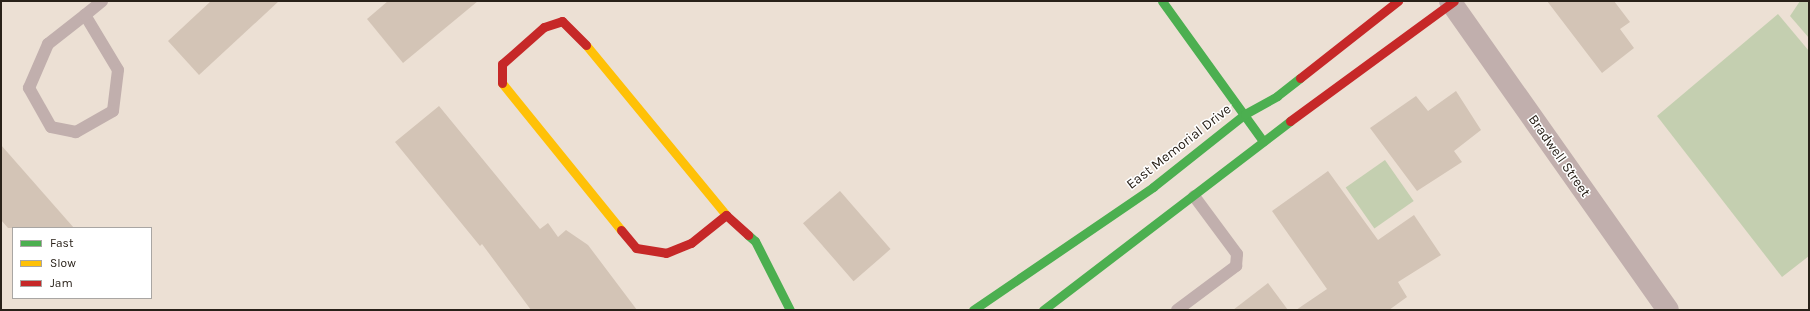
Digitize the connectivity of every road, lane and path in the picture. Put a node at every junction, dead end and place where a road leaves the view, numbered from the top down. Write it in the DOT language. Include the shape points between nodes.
graph roads {
  1 [pos="102,1"];
  2 [pos="1162,1"];
  3 [pos="1398,1"];
  4 [pos="1452,2"];
  5 [pos="85,15"];
  6 [pos="1244,114"];
  7 [pos="1263,140"];
  8 [pos="1194,196"];
  9 [pos="726,215"];
  10 [pos="794,308"];
  11 [pos="973,310"];
  12 [pos="1043,310"];
  13 [pos="1177,310"];
  14 [pos="1668,310"];
  1 -- 5 [label="lane"];
  2 -- 6 [label="main road"];
  3 -- 6 [label="main road, East Memorial Drive" via="1277,96"];
  4 -- 7 [label="main road"];
  4 -- 14 [label="street, Bradwell Street"];
  5 -- 5 [label="lane" via="48,44 29,88 50,127 76,132 113,111 118,70"];
  6 -- 7 [label="main road"];
  6 -- 11 [label="main road, East Memorial Drive" via="1153,187"];
  7 -- 8 [label="main road"];
  8 -- 12 [label="main road"];
  8 -- 13 [label="lane" via="1237,254 1236,266"];
  9 -- 9 [label="main road" via="691,243 666,253 636,248 500,82 502,64 544,27 562,22 576,33"];
  9 -- 10 [label="main road" via="755,241"];
}
